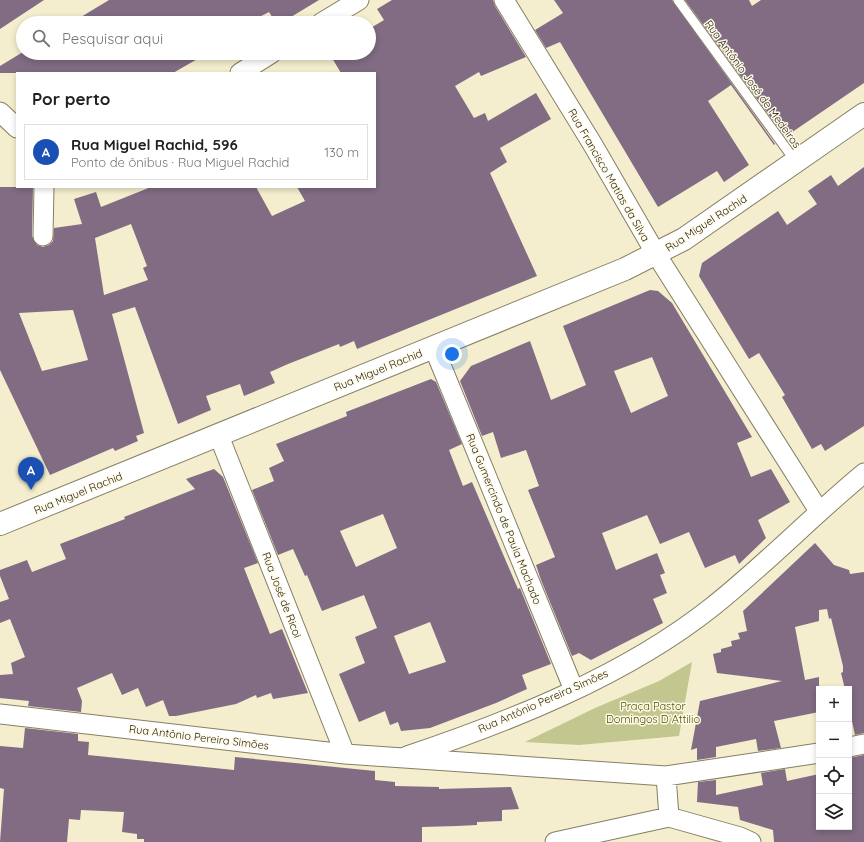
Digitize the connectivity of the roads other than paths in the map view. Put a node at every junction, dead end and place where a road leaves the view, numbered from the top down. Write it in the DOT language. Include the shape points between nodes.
graph roads {
  1 [pos="359,0"];
  2 [pos="504,0"];
  3 [pos="678,0"];
  4 [pos="333,16"];
  5 [pos="261,60"];
  6 [pos="242,72"];
  7 [pos="0,112"];
  8 [pos="864,114"];
  9 [pos="16,127"];
  10 [pos="796,162"];
  11 [pos="44,188"];
  12 [pos="43,236"];
  13 [pos="656,254"];
  14 [pos="434,348"];
  15 [pos="219,436"];
  16 [pos="864,473"];
  17 [pos="819,511"];
  18 [pos="0,524"];
  19 [pos="574,690"];
  20 [pos="0,714"];
  21 [pos="864,744"];
  22 [pos="852,746"];
  23 [pos="816,753"];
  24 [pos="345,754"];
  25 [pos="398,759"];
  26 [pos="666,776"];
  27 [pos="670,817"];
  28 [pos="555,842"];
  29 [pos="751,842"];
  1 -- 4 [label="street"];
  2 -- 13 [label="street, Rua Francisco Matias da Silva"];
  3 -- 10 [label="lane, Rua Antônio José de Medeiros"];
  5 -- 6 [label="street"];
  7 -- 9 [label="street"];
  8 -- 10 [label="main road, Rua Miguel Rachid"];
  10 -- 13 [label="main road, Rua Miguel Rachid" via="684,239"];
  11 -- 12 [label="street"];
  13 -- 14 [label="main road, Rua Miguel Rachid"];
  13 -- 17 [label="street, Rua Francisco Matias da Silva"];
  14 -- 15 [label="main road, Rua Miguel Rachid"];
  14 -- 19 [label="street, Rua Gumercindo de Paula Machado"];
  15 -- 18 [label="main road, Rua Miguel Rachid"];
  15 -- 24 [label="street, Rua José de Ricoi"];
  16 -- 17 [label="street, Rua Antônio Pereira Simões"];
  17 -- 19 [label="street, Rua Antônio Pereira Simões" via="712,607 623,665"];
  19 -- 25 [label="street, Rua Antônio Pereira Simões" via="454,740"];
  20 -- 24 [label="street, Rua Antônio Pereira Simões"];
  21 -- 22 [label="street"];
  23 -- 26 [label="street, Rua Antônio Pereira Simões"];
  24 -- 25 [label="street, Rua Antônio Pereira Simões"];
  25 -- 26 [label="street, Rua Antônio Pereira Simões"];
  26 -- 27 [label="street"];
  27 -- 28 [label="street"];
  27 -- 29 [label="street"];
}
